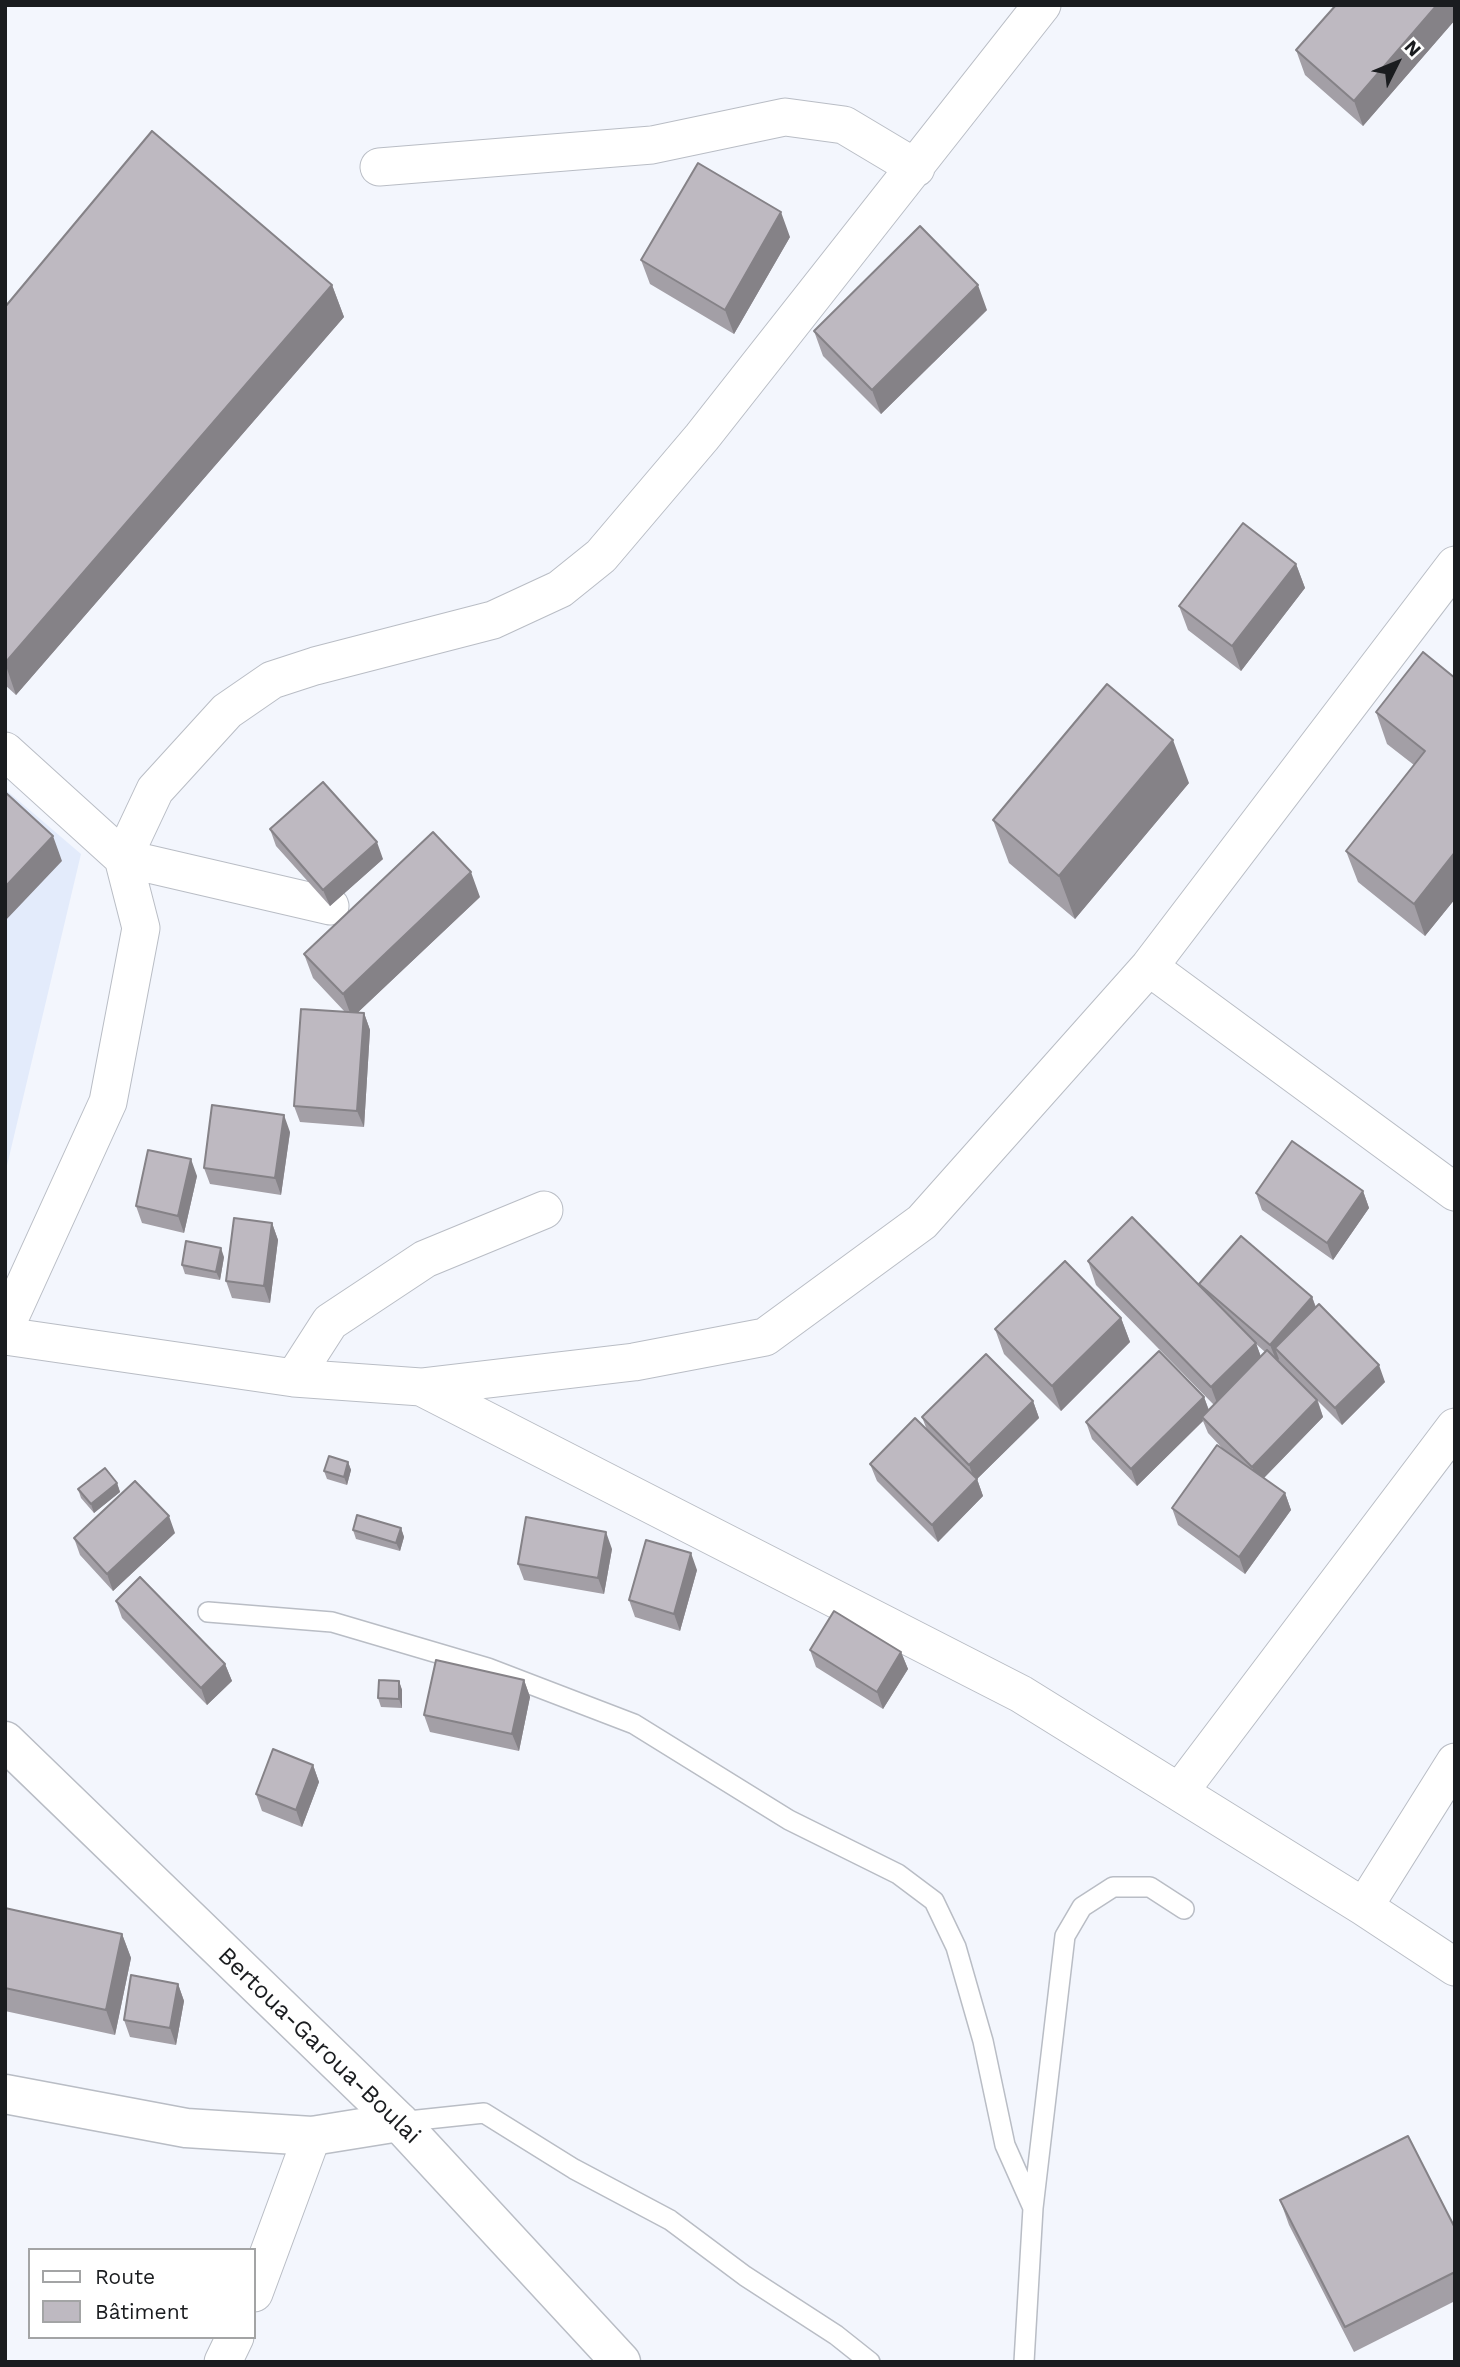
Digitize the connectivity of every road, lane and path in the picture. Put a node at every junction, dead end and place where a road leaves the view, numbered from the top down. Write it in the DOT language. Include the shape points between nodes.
graph roads {
  1 [pos="1042,5"];
  2 [pos="379,167"];
  3 [pos="916,167"];
  4 [pos="1455,565"];
  5 [pos="5,751"];
  6 [pos="123,858"];
  7 [pos="330,906"];
  8 [pos="1149,967"];
  9 [pos="1455,1192"];
  10 [pos="544,1210"];
  11 [pos="5,1328"];
  12 [pos="5,1336"];
  13 [pos="294,1378"];
  14 [pos="421,1387"];
  15 [pos="1455,1427"];
  16 [pos="208,1612"];
  17 [pos="5,1741"];
  18 [pos="1455,1762"];
  19 [pos="1180,1791"];
  20 [pos="1364,1907"];
  21 [pos="1184,1909"];
  22 [pos="1455,1967"];
  23 [pos="5,2094"];
  24 [pos="399,2122"];
  25 [pos="312,2136"];
  26 [pos="1033,2208"];
  27 [pos="256,2288"];
  28 [pos="234,2339"];
  29 [pos="223,2362"];
  30 [pos="621,2362"];
  31 [pos="870,2362"];
  32 [pos="1024,2362"];
  1 -- 3 [label="street"];
  2 -- 3 [label="street" via="652,145 785,117 844,125"];
  3 -- 6 [label="street" via="702,437 601,556 560,589 493,620 272,680 227,711 155,790"];
  4 -- 8 [label="street"];
  5 -- 6 [label="street"];
  6 -- 7 [label="street"];
  6 -- 11 [label="street" via="141,928 108,1102"];
  8 -- 9 [label="street"];
  8 -- 14 [label="street" via="922,1222 765,1337 634,1362"];
  10 -- 13 [label="street" via="425,1259 330,1322"];
  12 -- 13 [label="street"];
  13 -- 14 [label="street"];
  14 -- 19 [label="street" via="1021,1694"];
  15 -- 19 [label="street"];
  16 -- 26 [label="lane" via="332,1622 488,1668 634,1724 789,1820 898,1874 934,1901 956,1947 983,2041 1005,2146"];
  17 -- 24 [label="main road, Bertoua-Garoua-Boulai"];
  18 -- 20 [label="street"];
  19 -- 20 [label="street"];
  20 -- 22 [label="street"];
  21 -- 26 [label="lane" via="1150,1887 1113,1887 1082,1907 1065,1937"];
  23 -- 25 [label="main road" via="186,2128"];
  24 -- 25 [label="main road"];
  24 -- 30 [label="main road, Bertoua-Garoua-Boulai"];
  24 -- 31 [label="lane" via="485,2113 574,2169 670,2220"];
  25 -- 27 [label="street"];
  26 -- 32 [label="lane"];
  28 -- 29 [label="street"];
}
